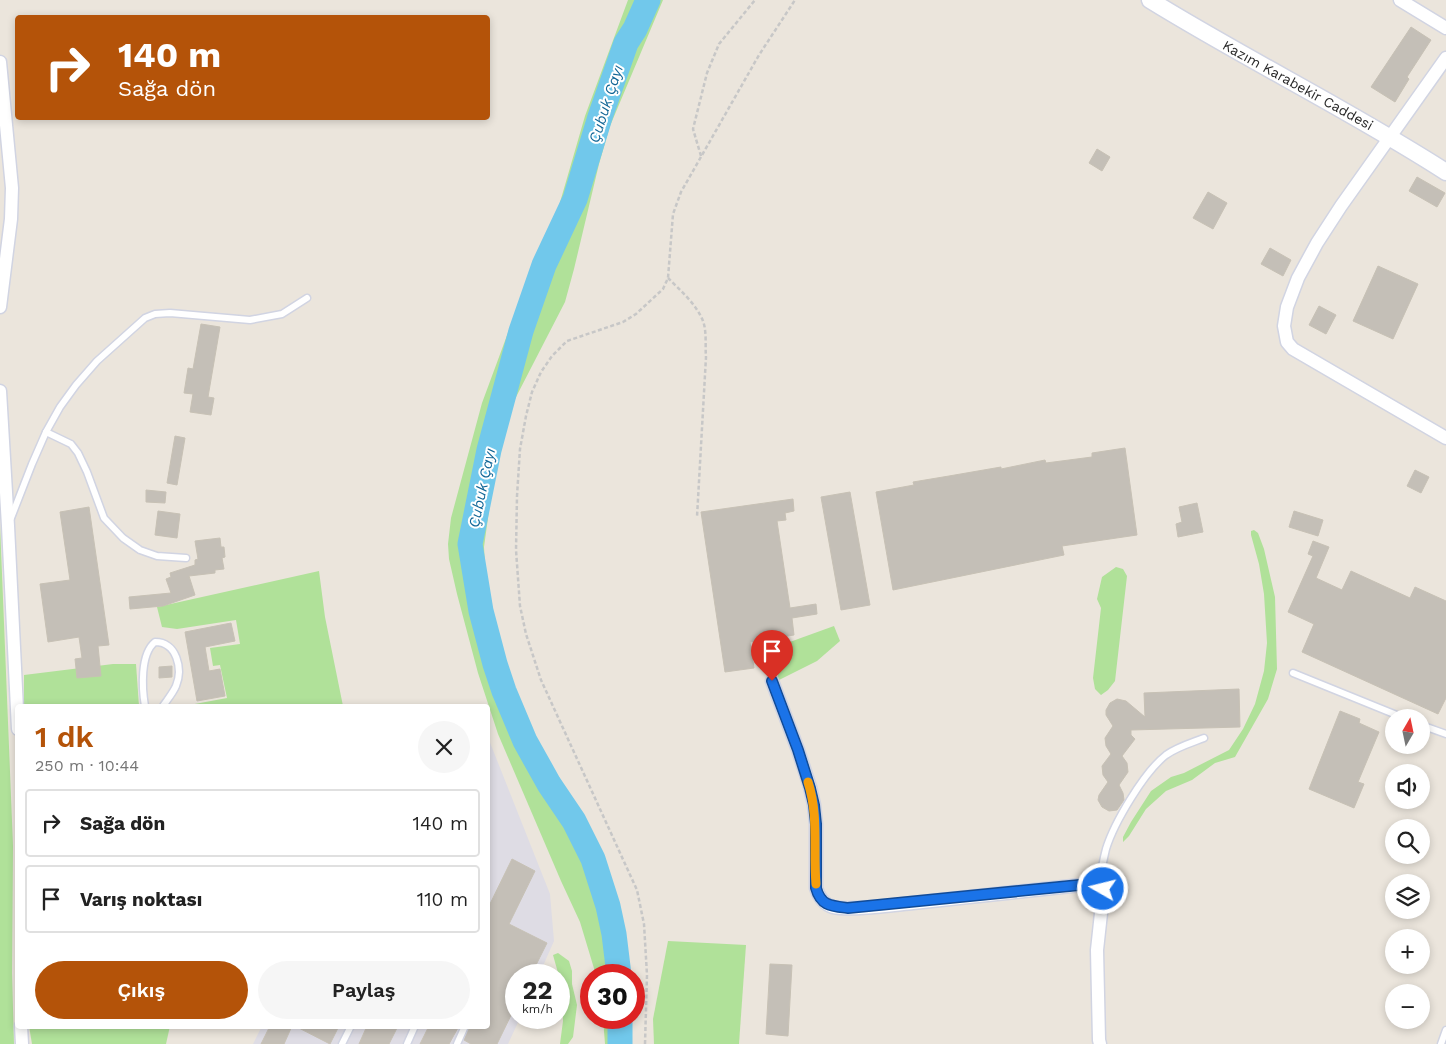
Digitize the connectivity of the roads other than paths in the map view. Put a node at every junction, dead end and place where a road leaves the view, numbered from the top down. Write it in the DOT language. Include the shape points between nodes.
graph roads {
  1 [pos="1150,0"];
  2 [pos="1400,0"];
  3 [pos="1446,28"];
  4 [pos="1446,58"];
  5 [pos="0,62"];
  6 [pos="1391,136"];
  7 [pos="0,151"];
  8 [pos="10,161"];
  9 [pos="1446,172"];
  10 [pos="307,298"];
  11 [pos="0,307"];
  12 [pos="0,391"];
  13 [pos="46,432"];
  14 [pos="1446,438"];
  15 [pos="8,526"];
  16 [pos="186,558"];
  17 [pos="1293,673"];
  18 [pos="772,681"];
  19 [pos="17,704"];
  20 [pos="145,704"];
  21 [pos="164,704"];
  22 [pos="1385,710"];
  23 [pos="1430,728"];
  24 [pos="1446,734"];
  25 [pos="1204,738"];
  26 [pos="1100,883"];
  27 [pos="21,1029"];
  28 [pos="350,1029"];
  29 [pos="414,1029"];
  30 [pos="464,1029"];
  31 [pos="1446,1030"];
  32 [pos="22,1044"];
  33 [pos="342,1044"];
  34 [pos="407,1044"];
  35 [pos="457,1044"];
  36 [pos="1100,1044"];
  37 [pos="1441,1044"];
  1 -- 6 [label="street, Kazım Karabekir Caddesi"];
  2 -- 3 [label="street"];
  4 -- 6 [label="street"];
  5 -- 8 [label="street"];
  6 -- 9 [label="street, Kazım Karabekir Caddesi"];
  6 -- 14 [label="street" via="1317,242 1291,295 1285,317 1285,334 1294,349"];
  7 -- 8 [label="lane"];
  8 -- 11 [label="street" via="10,218"];
  10 -- 13 [label="lane" via="282,314 250,320 170,313 145,318 76,385"];
  12 -- 15 [label="street"];
  13 -- 15 [label="lane"];
  13 -- 16 [label="lane" via="71,444 78,453 104,518 122,538 157,556"];
  15 -- 19 [label="street"];
  17 -- 22 [label="lane"];
  18 -- 26 [label="street" via="810,788 816,824 816,888 824,902 848,908"];
  20 -- 21 [label="lane" via="146,657 151,645 162,642 174,651 178,676 176,687"];
  23 -- 24 [label="lane"];
  25 -- 26 [label="lane" via="1165,756 1141,783 1112,833"];
  26 -- 36 [label="street" via="1104,896 1097,950"];
  27 -- 32 [label="street"];
  28 -- 33 [label="lane"];
  29 -- 34 [label="lane"];
  30 -- 35 [label="lane"];
  31 -- 37 [label="lane"];
}
